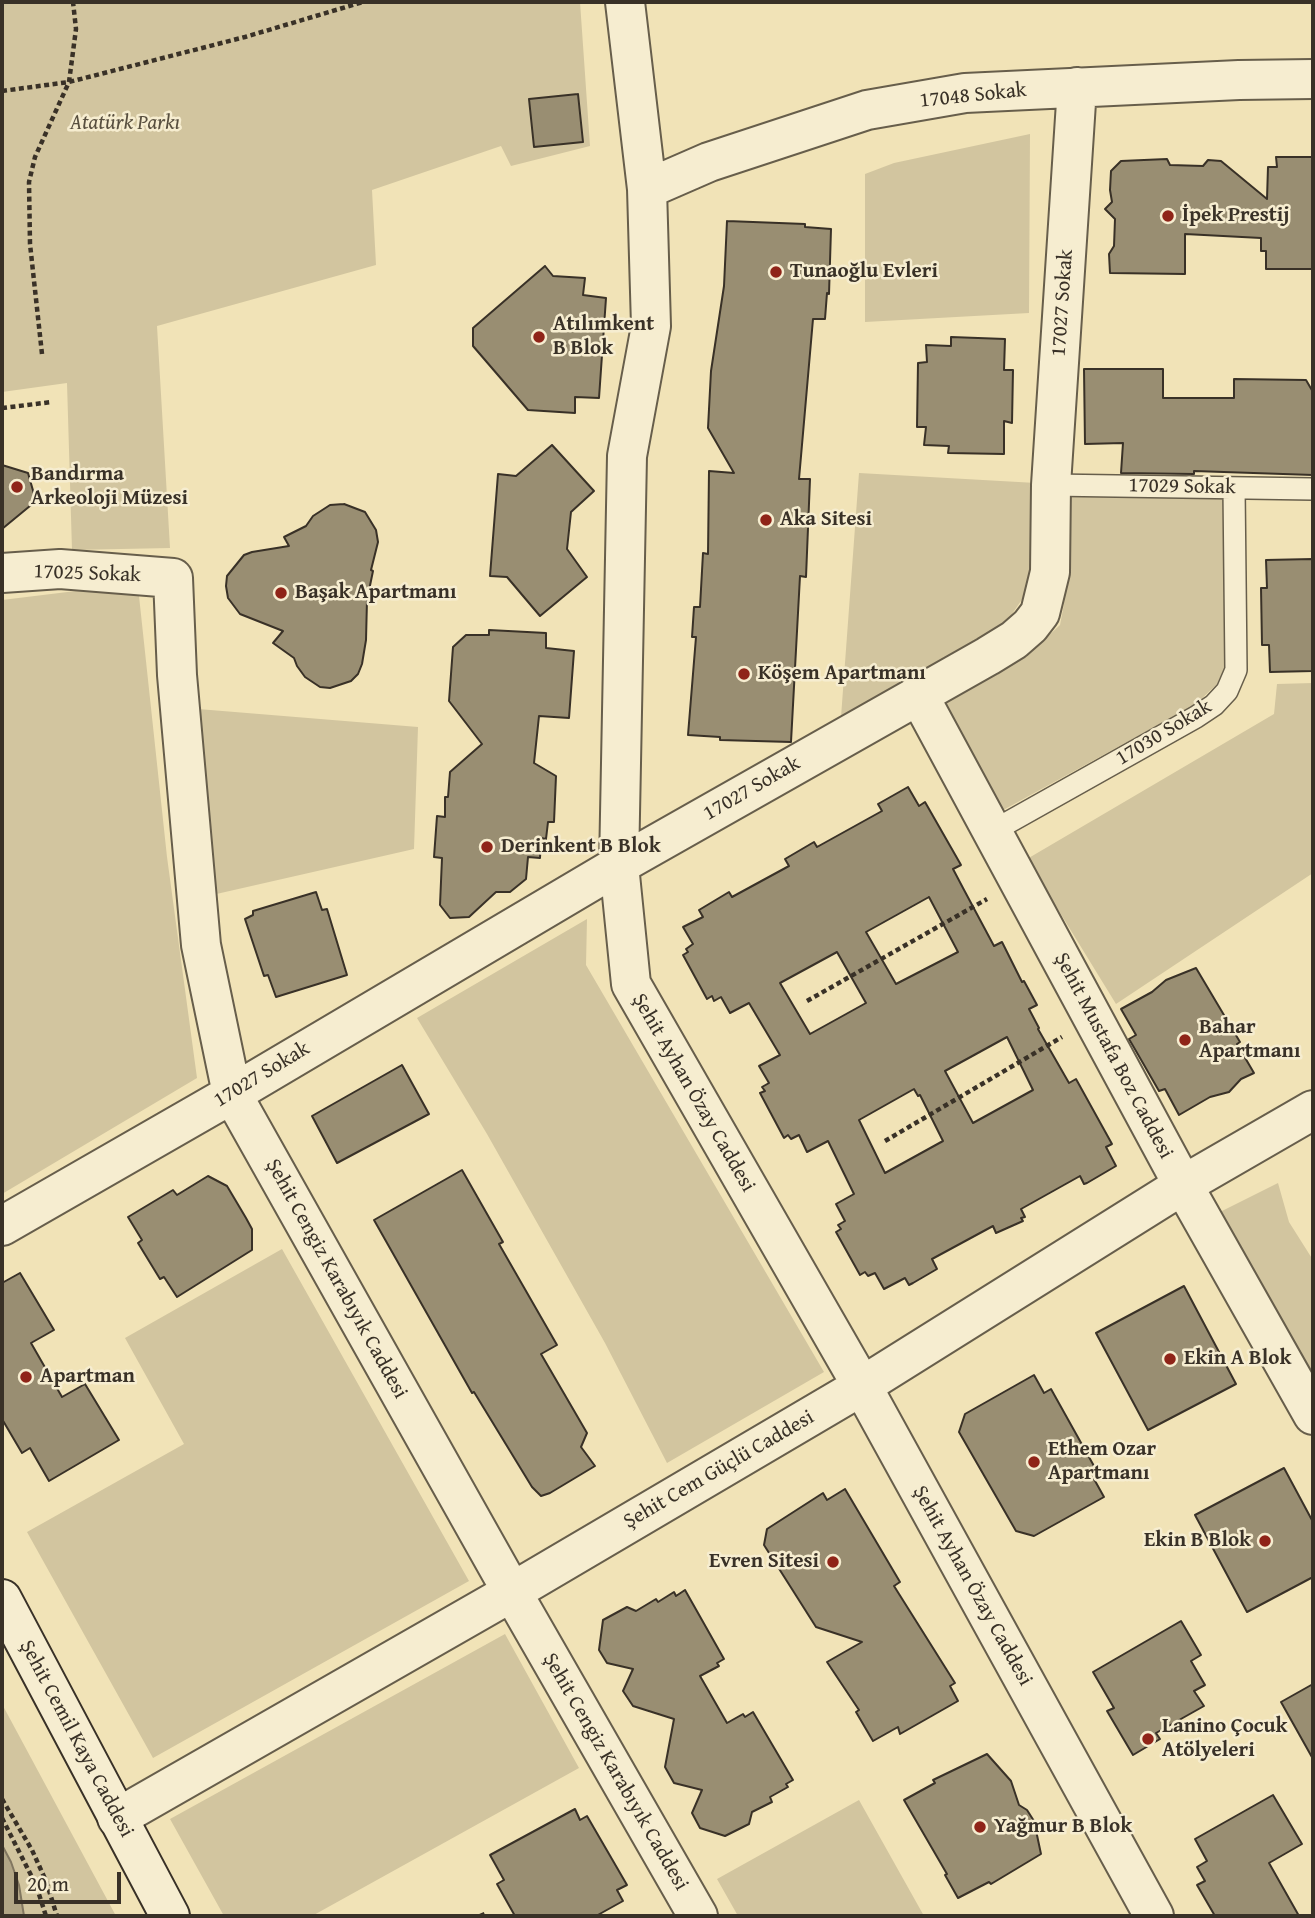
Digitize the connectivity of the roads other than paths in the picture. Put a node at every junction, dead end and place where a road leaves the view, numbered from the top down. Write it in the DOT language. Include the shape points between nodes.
graph roads {
  1 [pos="625,2"];
  2 [pos="1313,79"];
  3 [pos="1077,87"];
  4 [pos="647,189"];
  5 [pos="1051,485"];
  6 [pos="1234,488"];
  7 [pos="1313,489"];
  8 [pos="2,573"];
  9 [pos="173,578"];
  10 [pos="918,694"];
  11 [pos="993,831"];
  12 [pos="619,865"];
  13 [pos="232,1094"];
  14 [pos="1313,1110"];
  15 [pos="1183,1185"];
  16 [pos="2,1226"];
  17 [pos="862,1386"];
  18 [pos="1313,1415"];
  19 [pos="512,1592"];
  20 [pos="2,1599"];
  21 [pos="117,1818"];
  22 [pos="170,1916"];
  23 [pos="698,1916"];
  24 [pos="1154,1916"];
  1 -- 4 [label="street, Şehit Ayhan Özay Caddesi"];
  2 -- 3 [label="street, 17048 Sokak"];
  3 -- 4 [label="street, 17048 Sokak" via="965,93 867,110 721,158"];
  3 -- 5 [label="street, 17027 Sokak"];
  4 -- 12 [label="street, Şehit Ayhan Özay Caddesi" via="651,326 627,456"];
  5 -- 6 [label="lane, 17029 Sokak"];
  5 -- 10 [label="street, 17027 Sokak" via="1050,572 1040,613 1014,640"];
  6 -- 7 [label="lane, 17029 Sokak"];
  6 -- 11 [label="lane, 17030 Sokak" via="1236,670 1227,691 1196,717"];
  8 -- 9 [label="street, 17025 Sokak" via="60,569"];
  9 -- 13 [label="street, Şehit Cengiz Karabıyık Caddesi" via="201,945"];
  10 -- 11 [label="street, Şehit Mustafa Boz Caddesi"];
  10 -- 12 [label="street, 17027 Sokak"];
  11 -- 15 [label="street, Şehit Mustafa Boz Caddesi"];
  12 -- 13 [label="street, 17027 Sokak"];
  12 -- 17 [label="street, Şehit Ayhan Özay Caddesi" via="631,984"];
  13 -- 16 [label="street, 17027 Sokak"];
  13 -- 19 [label="street, Şehit Cengiz Karabıyık Caddesi"];
  14 -- 15 [label="street, Şehit Cem Güçlü Caddesi"];
  15 -- 17 [label="street, Şehit Cem Güçlü Caddesi"];
  15 -- 18 [label="street, Şehit Mustafa Boz Caddesi"];
  17 -- 19 [label="street, Şehit Cem Güçlü Caddesi"];
  17 -- 24 [label="street, Şehit Ayhan Özay Caddesi"];
  19 -- 21 [label="street, Şehit Cem Güçlü Caddesi"];
  19 -- 23 [label="street, Şehit Cengiz Karabıyık Caddesi"];
  20 -- 21 [label="street, Şehit Cemil Kaya Caddesi"];
  21 -- 22 [label="street, Şehit Cemil Kaya Caddesi"];
}
